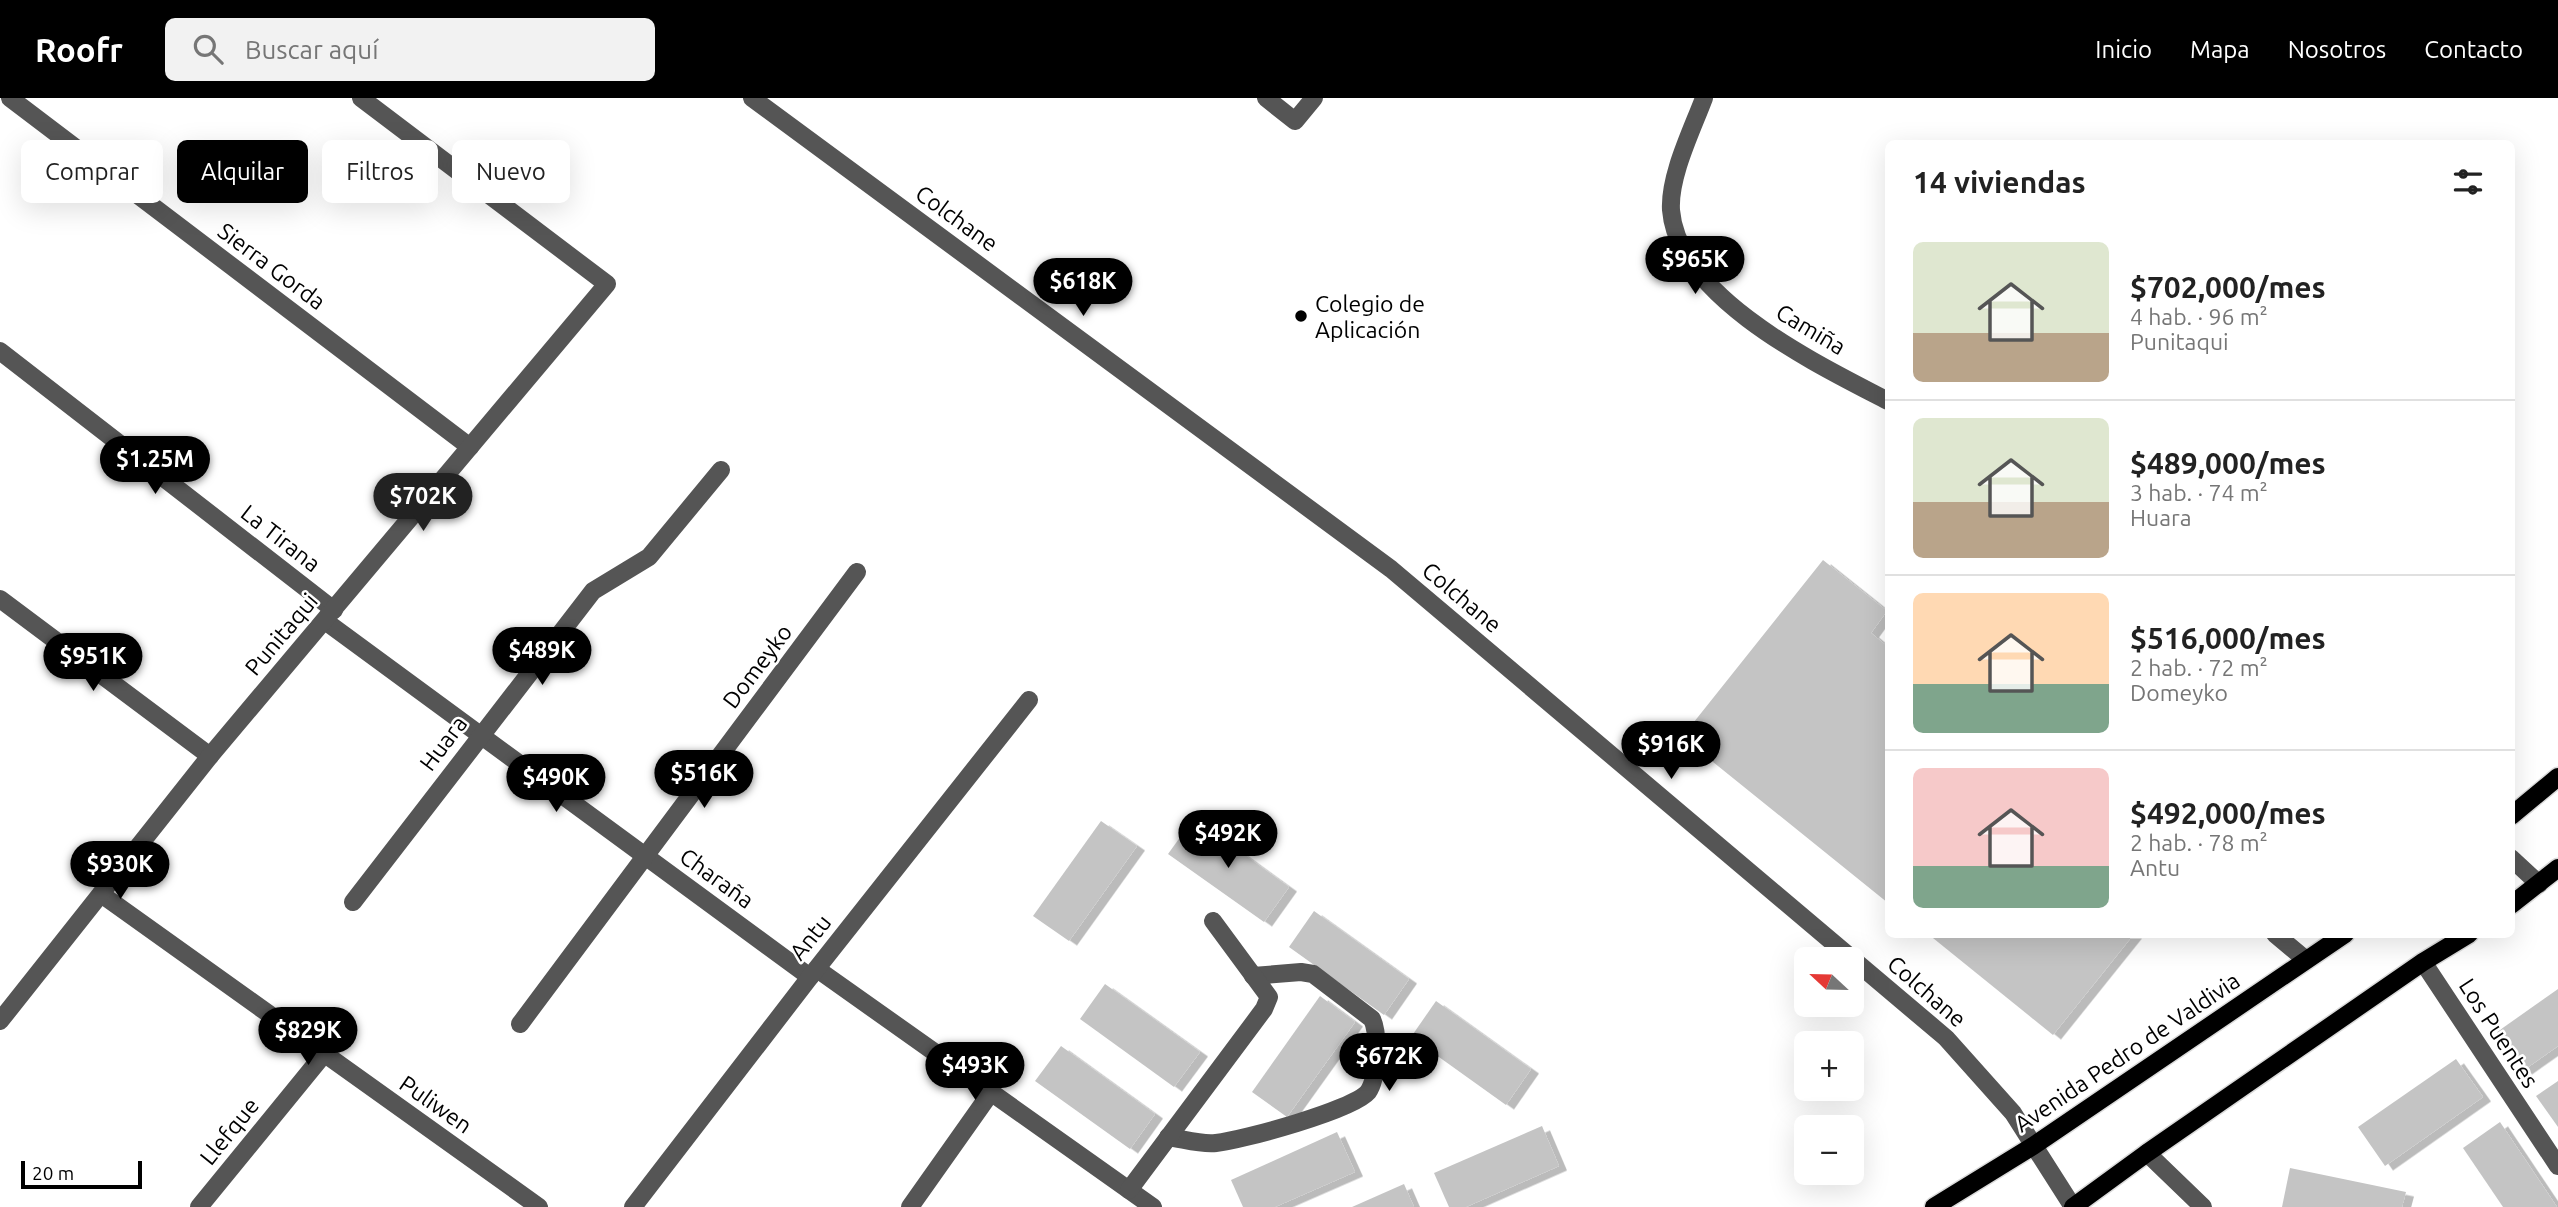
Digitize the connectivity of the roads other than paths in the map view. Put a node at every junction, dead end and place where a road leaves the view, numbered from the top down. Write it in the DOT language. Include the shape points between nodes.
graph roads {
  1 [pos="10,98"];
  2 [pos="361,98"];
  3 [pos="752,98"];
  4 [pos="1266,98"];
  5 [pos="1314,98"];
  6 [pos="1704,98"];
  7 [pos="0,351"];
  8 [pos="1885,399"];
  9 [pos="470,447"];
  10 [pos="721,470"];
  11 [pos="857,572"];
  12 [pos="0,599"];
  13 [pos="329,615"];
  14 [pos="1029,700"];
  15 [pos="480,735"];
  16 [pos="210,756"];
  17 [pos="2558,777"];
  18 [pos="2515,813"];
  19 [pos="645,856"];
  20 [pos="2515,862"];
  21 [pos="2558,868"];
  22 [pos="2539,884"];
  23 [pos="101,894"];
  24 [pos="354,902"];
  25 [pos="2515,902"];
  26 [pos="1213,921"];
  27 [pos="2281,938"];
  28 [pos="2339,938"];
  29 [pos="2462,938"];
  30 [pos="2306,960"];
  31 [pos="2423,962"];
  32 [pos="813,973"];
  33 [pos="1253,976"];
  34 [pos="0,1021"];
  35 [pos="520,1024"];
  36 [pos="324,1054"];
  37 [pos="992,1091"];
  38 [pos="1168,1137"];
  39 [pos="2033,1146"];
  40 [pos="2147,1153"];
  41 [pos="2558,1166"];
  42 [pos="1129,1190"];
  43 [pos="200,1207"];
  44 [pos="539,1207"];
  45 [pos="633,1207"];
  46 [pos="910,1207"];
  47 [pos="1153,1207"];
  48 [pos="1934,1207"];
  49 [pos="2073,1207"];
  50 [pos="2203,1207"];
  1 -- 9 [label="street, Sierra Gorda"];
  2 -- 9 [label="street, Punitaqui" via="607,284"];
  3 -- 39 [label="street, Colchane" via="1391,569 1946,1038 2013,1113"];
  4 -- 5 [label="street" via="1295,121"];
  6 -- 8 [label="street, Camiña" via="1672,191 1674,227 1688,259 1760,328"];
  7 -- 13 [label="street, La Tirana"];
  9 -- 13 [label="street, Punitaqui"];
  10 -- 15 [label="street, Huara" via="649,557 593,591"];
  11 -- 19 [label="street, Domeyko"];
  12 -- 16 [label="street"];
  13 -- 15 [label="street, Charaña"];
  13 -- 16 [label="street, Punitaqui"];
  14 -- 32 [label="street, Antu"];
  15 -- 19 [label="street, Charaña"];
  15 -- 24 [label="street, Huara"];
  16 -- 23 [label="street, Punitaqui"];
  17 -- 18 [label="main road"];
  19 -- 32 [label="street, Charaña"];
  19 -- 35 [label="street, Domeyko"];
  20 -- 22 [label="street"];
  21 -- 22 [label="main road"];
  22 -- 25 [label="main road"];
  23 -- 34 [label="street, Punitaqui"];
  23 -- 36 [label="street, Puliwen"];
  26 -- 33 [label="street"];
  27 -- 30 [label="street"];
  28 -- 30 [label="main road, Avenida Pedro de Valdivia"];
  29 -- 31 [label="main road"];
  30 -- 39 [label="main road, Avenida Pedro de Valdivia"];
  31 -- 40 [label="main road"];
  31 -- 41 [label="street, Los Puentes"];
  32 -- 37 [label="street, Charaña"];
  32 -- 45 [label="street, Antu"];
  33 -- 38 [label="street" via="1269,997 1264,1009"];
  33 -- 38 [label="street" via="1312,974 1372,1019 1376,1027 1375,1078 1367,1094 1310,1120 1214,1144"];
  36 -- 43 [label="street, Llefque"];
  36 -- 44 [label="street, Puliwen"];
  37 -- 42 [label="street, Charaña"];
  37 -- 46 [label="street"];
  38 -- 42 [label="street"];
  39 -- 48 [label="main road, Avenida Pedro de Valdivia"];
  39 -- 49 [label="street, Colchane"];
  40 -- 49 [label="main road"];
  40 -- 50 [label="street"];
  42 -- 47 [label="street, Charaña"];
}
